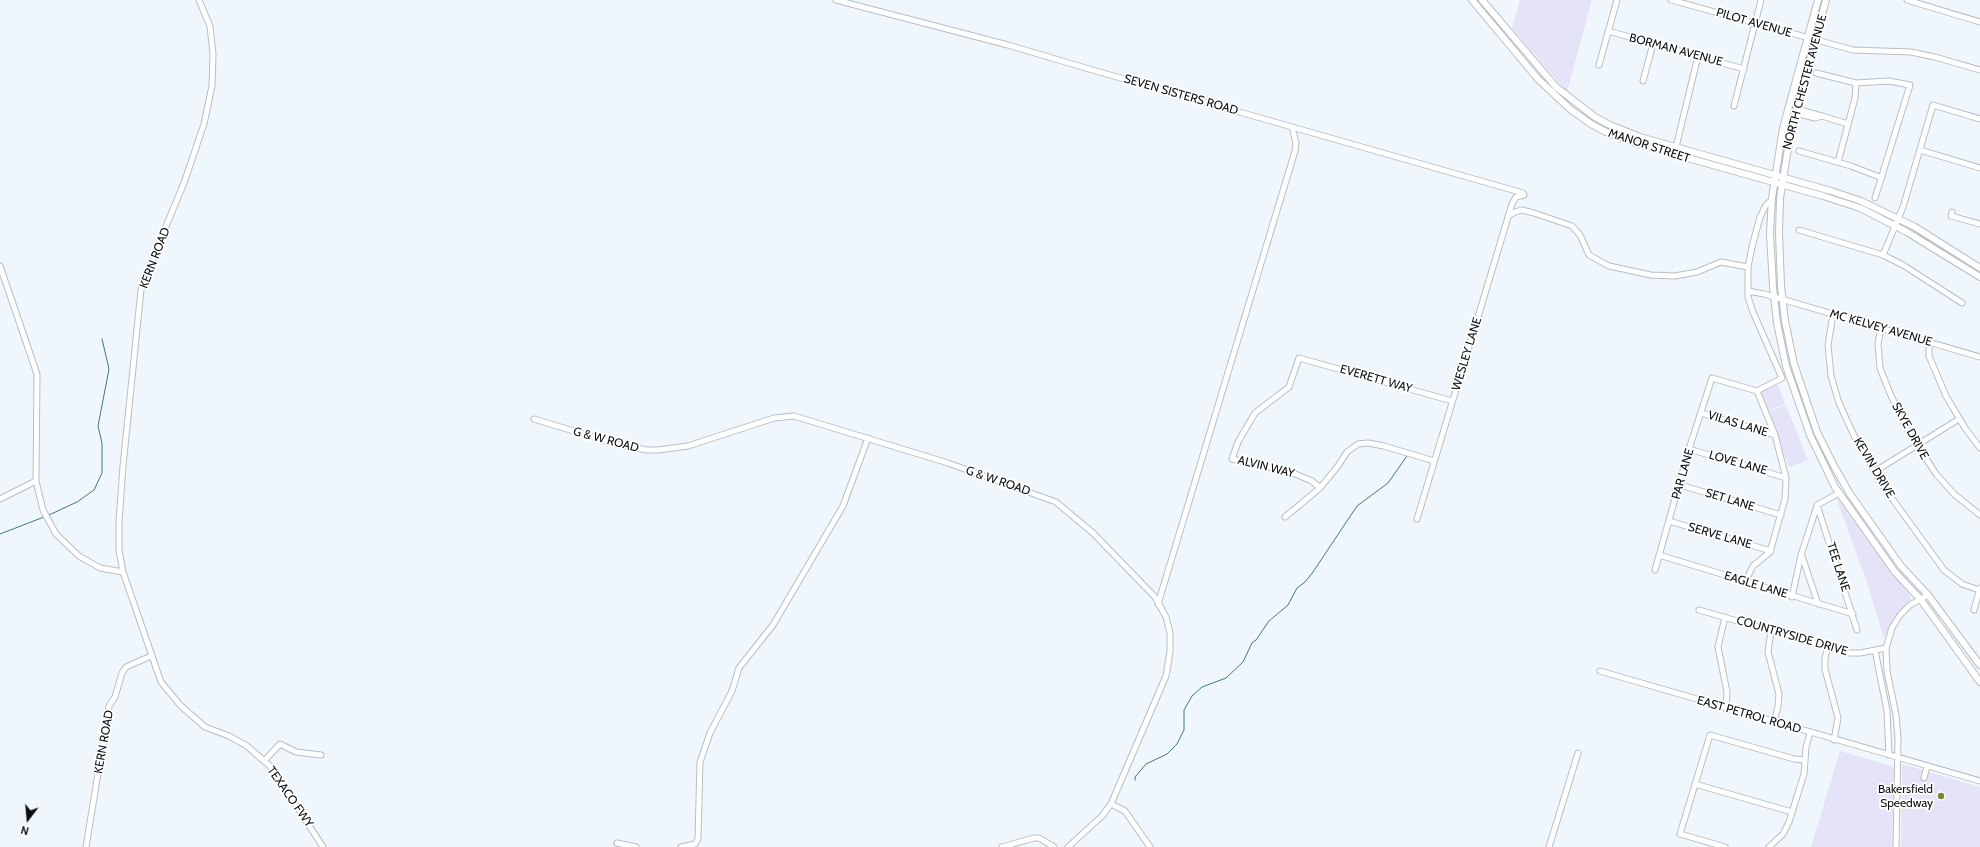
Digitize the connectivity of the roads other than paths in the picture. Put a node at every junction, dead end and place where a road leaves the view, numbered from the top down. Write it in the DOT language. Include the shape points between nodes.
graph roads {
  1 [pos="199,0"];
  2 [pos="836,0"];
  3 [pos="1472,0"];
  4 [pos="1482,0"];
  5 [pos="1616,0"];
  6 [pos="1671,0"];
  7 [pos="1761,0"];
  8 [pos="1818,0"];
  9 [pos="1826,0"];
  10 [pos="1907,0"];
  11 [pos="1920,2"];
  12 [pos="1980,22"];
  13 [pos="1754,23"];
  14 [pos="1608,31"];
  15 [pos="1807,38"];
  16 [pos="1815,40"];
  17 [pos="1653,44"];
  18 [pos="1698,56"];
  19 [pos="1599,64"];
  20 [pos="1744,69"];
  21 [pos="1980,70"];
  22 [pos="1816,73"];
  23 [pos="1643,81"];
  24 [pos="1856,83"];
  25 [pos="1734,106"];
  26 [pos="1795,111"];
  27 [pos="1980,119"];
  28 [pos="1848,124"];
  29 [pos="1292,127"];
  30 [pos="1676,147"];
  31 [pos="1920,150"];
  32 [pos="1799,151"];
  33 [pos="1838,162"];
  34 [pos="1980,168"];
  35 [pos="1776,175"];
  36 [pos="1784,177"];
  37 [pos="1882,178"];
  38 [pos="1775,184"];
  39 [pos="1783,186"];
  40 [pos="1524,195"];
  41 [pos="1875,198"];
  42 [pos="1772,200"];
  43 [pos="1952,212"];
  44 [pos="1508,216"];
  45 [pos="1898,218"];
  46 [pos="1895,224"];
  47 [pos="1980,224"];
  48 [pos="1799,230"];
  49 [pos="1883,255"];
  50 [pos="0,266"];
  51 [pos="1748,268"];
  52 [pos="1980,268"];
  53 [pos="1980,277"];
  54 [pos="1748,291"];
  55 [pos="1774,297"];
  56 [pos="1782,300"];
  57 [pos="1962,302"];
  58 [pos="1833,314"];
  59 [pos="1881,328"];
  60 [pos="1929,342"];
  61 [pos="1980,357"];
  62 [pos="1757,391"];
  63 [pos="1452,402"];
  64 [pos="1701,413"];
  65 [pos="534,419"];
  66 [pos="1959,419"];
  67 [pos="1774,435"];
  68 [pos="868,438"];
  69 [pos="1916,446"];
  70 [pos="1980,448"];
  71 [pos="1689,449"];
  72 [pos="1232,458"];
  73 [pos="1434,461"];
  74 [pos="1824,466"];
  75 [pos="1874,472"];
  76 [pos="1838,473"];
  77 [pos="1786,478"];
  78 [pos="36,481"];
  79 [pos="1680,485"];
  80 [pos="1320,488"];
  81 [pos="1839,493"];
  82 [pos="0,499"];
  83 [pos="1817,505"];
  84 [pos="1781,515"];
  85 [pos="1980,515"];
  86 [pos="1285,518"];
  87 [pos="1417,519"];
  88 [pos="1669,521"];
  89 [pos="1771,550"];
  90 [pos="1659,555"];
  91 [pos="1802,555"];
  92 [pos="1655,570"];
  93 [pos="123,572"];
  94 [pos="1745,582"];
  95 [pos="1980,589"];
  96 [pos="1792,596"];
  97 [pos="1928,596"];
  98 [pos="1921,600"];
  99 [pos="1158,604"];
  100 [pos="1818,604"];
  101 [pos="1699,610"];
  102 [pos="1974,610"];
  103 [pos="1853,614"];
  104 [pos="1726,618"];
  105 [pos="1771,630"];
  106 [pos="1857,630"];
  107 [pos="1828,647"];
  108 [pos="1886,648"];
  109 [pos="1875,650"];
  110 [pos="151,656"];
  111 [pos="1980,665"];
  112 [pos="1600,671"];
  113 [pos="1980,682"];
  114 [pos="1726,709"];
  115 [pos="1774,722"];
  116 [pos="1810,733"];
  117 [pos="1834,740"];
  118 [pos="1578,753"];
  119 [pos="321,755"];
  120 [pos="1889,755"];
  121 [pos="1898,758"];
  122 [pos="1805,760"];
  123 [pos="264,761"];
  124 [pos="1927,766"];
  125 [pos="1924,778"];
  126 [pos="1980,781"];
  127 [pos="1695,784"];
  128 [pos="1111,804"];
  129 [pos="1792,812"];
  130 [pos="617,843"];
  131 [pos="86,847"];
  132 [pos="323,847"];
  133 [pos="636,847"];
  134 [pos="681,847"];
  135 [pos="1002,847"];
  136 [pos="1054,847"];
  137 [pos="1068,847"];
  138 [pos="1150,847"];
  139 [pos="1549,847"];
  140 [pos="1725,847"];
  141 [pos="1769,847"];
  142 [pos="1896,847"];
  1 -- 93 [label="street, KERN ROAD" via="210,26 213,54 212,86 204,124 184,183 141,290 119,522 119,550"];
  2 -- 29 [label="street, SEVEN SISTERS ROAD" via="1008,44"];
  3 -- 38 [label="main road, MANOR STREET" via="1538,79 1570,109 1591,124 1638,144"];
  4 -- 30 [label="main road, MANOR STREET" via="1556,87 1575,103 1610,125"];
  5 -- 14 [label="street"];
  6 -- 13 [label="street, PILOT AVENUE"];
  7 -- 13 [label="street"];
  8 -- 15 [label="main road, NORTH CHESTER AVENUE"];
  9 -- 16 [label="main road, NORTH CHESTER AVENUE"];
  10 -- 11 [label="street"];
  11 -- 12 [label="street"];
  13 -- 15 [label="street, PILOT AVENUE"];
  13 -- 20 [label="street"];
  14 -- 17 [label="street, BORMAN AVENUE"];
  14 -- 19 [label="street"];
  15 -- 16 [label="street, PILOT AVENUE"];
  15 -- 35 [label="main road, NORTH CHESTER AVENUE" via="1783,128"];
  16 -- 21 [label="street, PILOT AVENUE" via="1861,51 1923,54"];
  16 -- 26 [label="main road, NORTH CHESTER AVENUE"];
  17 -- 18 [label="street, BORMAN AVENUE"];
  17 -- 23 [label="street"];
  18 -- 20 [label="street, BORMAN AVENUE"];
  18 -- 30 [label="street"];
  20 -- 25 [label="street"];
  22 -- 24 [label="street"];
  24 -- 28 [label="street"];
  24 -- 37 [label="street" via="1889,81 1910,85"];
  26 -- 28 [label="street" via="1815,118 1822,116"];
  26 -- 36 [label="main road, NORTH CHESTER AVENUE"];
  27 -- 31 [label="street" via="1933,105"];
  28 -- 33 [label="street"];
  29 -- 40 [label="street, SEVEN SISTERS ROAD"];
  29 -- 99 [label="street" via="1295,151"];
  30 -- 35 [label="main road, MANOR STREET"];
  31 -- 34 [label="street"];
  31 -- 45 [label="street"];
  32 -- 33 [label="street"];
  33 -- 37 [label="street"];
  35 -- 36 [label="main road, MANOR STREET"];
  35 -- 38 [label="main road, NORTH CHESTER AVENUE"];
  36 -- 39 [label="main road, NORTH CHESTER AVENUE"];
  36 -- 45 [label="main road, MANOR STREET" via="1841,194"];
  37 -- 41 [label="street"];
  38 -- 39 [label="main road, MANOR STREET"];
  38 -- 42 [label="main road, NORTH CHESTER AVENUE"];
  39 -- 46 [label="main road, MANOR STREET" via="1842,202"];
  39 -- 56 [label="main road, NORTH CHESTER AVENUE" via="1779,233"];
  40 -- 44 [label="street, WESLEY LANE" via="1516,197"];
  42 -- 51 [label="street" via="1766,205 1760,217"];
  42 -- 55 [label="main road, NORTH CHESTER AVENUE" via="1771,260"];
  43 -- 47 [label="street" via="1951,216"];
  44 -- 51 [label="street" via="1522,210 1572,226 1589,254 1609,266 1651,275 1675,276 1697,272 1721,262"];
  44 -- 63 [label="street, WESLEY LANE"];
  45 -- 46 [label="street"];
  45 -- 52 [label="main road, MANOR STREET"];
  46 -- 49 [label="street"];
  46 -- 53 [label="main road, MANOR STREET"];
  48 -- 49 [label="street"];
  49 -- 57 [label="street"];
  50 -- 78 [label="street" via="37,374"];
  51 -- 54 [label="street"];
  54 -- 55 [label="street, MC KELVEY AVENUE"];
  54 -- 62 [label="street" via="1752,312 1782,378"];
  55 -- 56 [label="street, MC KELVEY AVENUE"];
  55 -- 74 [label="main road, NORTH CHESTER AVENUE" via="1780,340 1791,384"];
  56 -- 58 [label="street, MC KELVEY AVENUE"];
  56 -- 76 [label="main road, NORTH CHESTER AVENUE" via="1788,339 1801,389 1817,432"];
  58 -- 59 [label="street, MC KELVEY AVENUE"];
  58 -- 75 [label="street, KEVIN DRIVE" via="1828,345 1831,376 1848,423"];
  59 -- 60 [label="street, MC KELVEY AVENUE"];
  59 -- 69 [label="street, SKYE DRIVE" via="1878,352 1882,374"];
  60 -- 61 [label="street, MC KELVEY AVENUE"];
  60 -- 66 [label="street" via="1928,351 1933,367"];
  62 -- 64 [label="street, PAR LANE" via="1712,378"];
  62 -- 67 [label="street"];
  63 -- 72 [label="street, EVERETT WAY" via="1299,358 1289,387 1255,413"];
  63 -- 73 [label="street, WESLEY LANE"];
  64 -- 67 [label="street, VILAS LANE"];
  64 -- 71 [label="street, PAR LANE"];
  65 -- 68 [label="street, G & W ROAD" via="620,445 647,450 688,446 774,418 794,416"];
  66 -- 69 [label="street"];
  66 -- 70 [label="street"];
  67 -- 77 [label="street"];
  68 -- 99 [label="street, G & W ROAD" via="948,463 1056,502 1093,533"];
  68 -- 134 [label="street" via="843,506 773,625 739,668 732,691 710,733 700,762 698,839 695,844"];
  69 -- 75 [label="street"];
  69 -- 85 [label="street, SKYE DRIVE" via="1946,486"];
  71 -- 77 [label="street, LOVE LANE"];
  71 -- 79 [label="street, PAR LANE"];
  72 -- 80 [label="street, ALVIN WAY" via="1288,471 1312,481"];
  73 -- 80 [label="street" via="1384,446 1358,444 1347,452"];
  73 -- 87 [label="street, WESLEY LANE"];
  74 -- 76 [label="main road"];
  74 -- 81 [label="main road, NORTH CHESTER AVENUE"];
  75 -- 95 [label="street, KEVIN DRIVE" via="1944,570 1962,584"];
  76 -- 97 [label="main road, NORTH CHESTER AVENUE" via="1862,512 1901,566"];
  77 -- 84 [label="street"];
  78 -- 82 [label="street"];
  78 -- 93 [label="street" via="43,510 66,546 100,568"];
  79 -- 84 [label="street, SET LANE"];
  79 -- 88 [label="street, PAR LANE"];
  80 -- 86 [label="street"];
  81 -- 83 [label="street"];
  81 -- 98 [label="main road, NORTH CHESTER AVENUE" via="1895,572"];
  83 -- 91 [label="street"];
  83 -- 103 [label="street, TEE LANE"];
  84 -- 89 [label="street"];
  88 -- 89 [label="street, SERVE LANE"];
  88 -- 90 [label="street, PAR LANE"];
  89 -- 94 [label="street" via="1753,566"];
  90 -- 92 [label="street, PAR LANE"];
  90 -- 94 [label="street, EAGLE LANE"];
  91 -- 96 [label="street"];
  91 -- 100 [label="street"];
  93 -- 110 [label="street, KERN ROAD"];
  94 -- 96 [label="street, EAGLE LANE"];
  95 -- 102 [label="street"];
  96 -- 100 [label="street, EAGLE LANE"];
  97 -- 98 [label="street"];
  97 -- 111 [label="main road, NORTH CHESTER AVENUE"];
  98 -- 108 [label="street" via="1910,605 1900,616 1892,628"];
  98 -- 113 [label="main road, NORTH CHESTER AVENUE"];
  99 -- 128 [label="street, G & W ROAD" via="1166,617 1170,633 1166,676"];
  100 -- 103 [label="street, EAGLE LANE"];
  101 -- 104 [label="street, COUNTRYSIDE DRIVE"];
  103 -- 106 [label="street, TEE LANE"];
  104 -- 105 [label="street, COUNTRYSIDE DRIVE"];
  104 -- 114 [label="street" via="1718,648 1728,692"];
  105 -- 107 [label="street, COUNTRYSIDE DRIVE"];
  105 -- 115 [label="street" via="1768,652 1779,694"];
  107 -- 109 [label="street, COUNTRYSIDE DRIVE" via="1854,654"];
  107 -- 117 [label="street" via="1825,669 1838,718"];
  108 -- 109 [label="street, COUNTRYSIDE DRIVE"];
  108 -- 121 [label="street" via="1887,671 1898,726"];
  109 -- 120 [label="street" via="1887,710"];
  110 -- 123 [label="street, TEXACO FWY" via="161,682 181,706 205,728 248,746"];
  110 -- 131 [label="street, KERN ROAD" via="126,667 109,706"];
  112 -- 114 [label="street, EAST PETROL ROAD"];
  114 -- 115 [label="street, EAST PETROL ROAD"];
  115 -- 116 [label="street, EAST PETROL ROAD"];
  116 -- 117 [label="street, EAST PETROL ROAD"];
  116 -- 122 [label="street"];
  117 -- 120 [label="street, EAST PETROL ROAD"];
  118 -- 139 [label="street"];
  119 -- 123 [label="street" via="296,752 280,744"];
  120 -- 121 [label="street, EAST PETROL ROAD"];
  121 -- 124 [label="street, EAST PETROL ROAD"];
  121 -- 142 [label="street"];
  122 -- 127 [label="street" via="1710,735"];
  122 -- 129 [label="street" via="1804,774"];
  123 -- 132 [label="street, TEXACO FWY" via="271,767"];
  124 -- 125 [label="street"];
  124 -- 126 [label="street, EAST PETROL ROAD"];
  127 -- 129 [label="street"];
  127 -- 140 [label="street" via="1680,834"];
  128 -- 137 [label="street, G & W ROAD" via="1102,816"];
  128 -- 138 [label="street" via="1125,811"];
  129 -- 141 [label="street" via="1783,834"];
  130 -- 133 [label="street"];
  135 -- 136 [label="street" via="1034,838 1039,838"];
}
